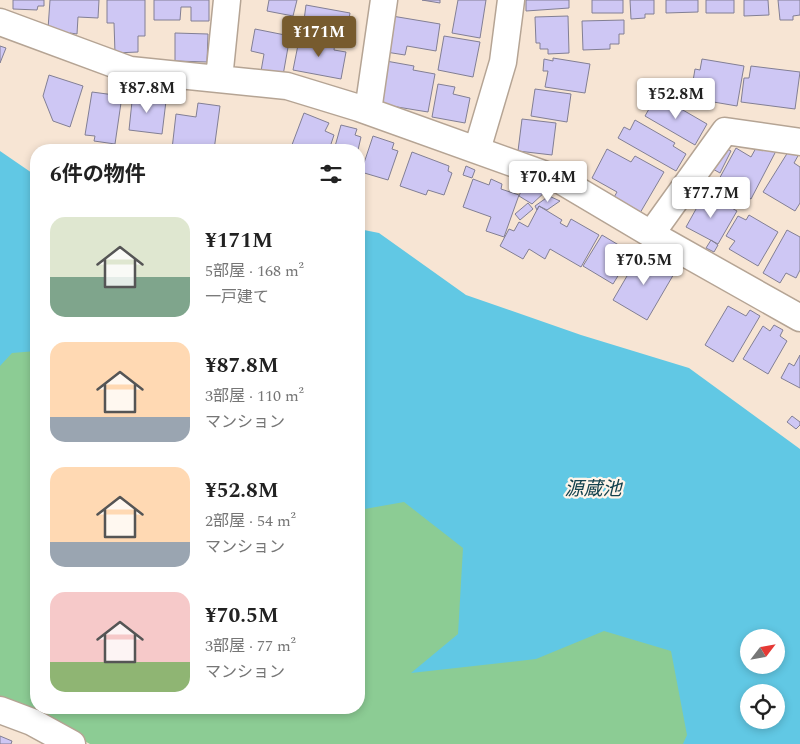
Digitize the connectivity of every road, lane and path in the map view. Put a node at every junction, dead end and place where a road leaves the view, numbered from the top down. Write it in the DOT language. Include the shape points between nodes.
graph roads {
  1 [pos="227,0"];
  2 [pos="384,0"];
  3 [pos="511,0"];
  4 [pos="0,22"];
  5 [pos="219,79"];
  6 [pos="368,111"];
  7 [pos="800,142"];
  8 [pos="477,150"];
  9 [pos="651,234"];
  10 [pos="800,318"];
  11 [pos="0,710"];
  12 [pos="72,744"];
  1 -- 5 [label="street"];
  2 -- 6 [label="street"];
  3 -- 8 [label="street" via="503,62"];
  4 -- 5 [label="street" via="130,70"];
  5 -- 6 [label="street" via="287,86"];
  6 -- 8 [label="street"];
  7 -- 9 [label="street" via="725,131"];
  8 -- 9 [label="street" via="560,180"];
  9 -- 10 [label="street"];
  11 -- 12 [label="street" via="32,722"];
}
